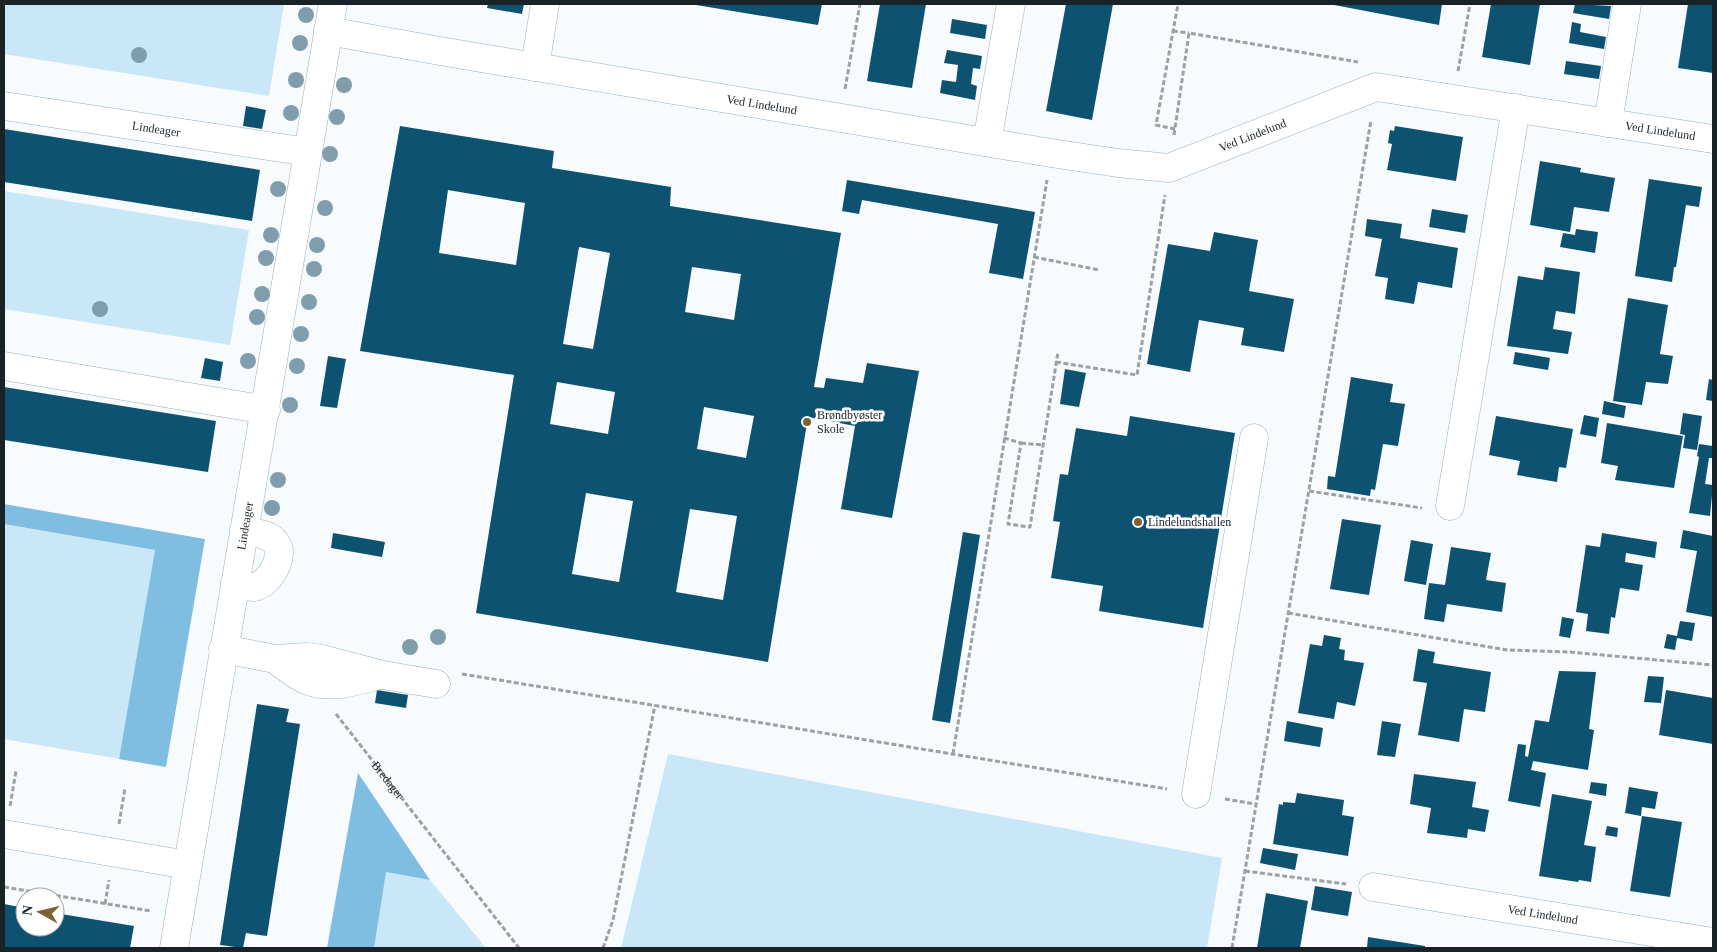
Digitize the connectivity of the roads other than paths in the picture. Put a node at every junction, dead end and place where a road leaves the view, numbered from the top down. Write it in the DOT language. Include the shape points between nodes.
graph roads {
  1 [pos="333,4"];
  2 [pos="545,4"];
  3 [pos="1011,4"];
  4 [pos="1628,4"];
  5 [pos="328,31"];
  6 [pos="535,67"];
  7 [pos="4,106"];
  8 [pos="1516,108"];
  9 [pos="1608,123"];
  10 [pos="1713,139"];
  11 [pos="987,142"];
  12 [pos="308,152"];
  13 [pos="4,366"];
  14 [pos="266,410"];
  15 [pos="1254,438"];
  16 [pos="1450,506"];
  17 [pos="244,530"];
  18 [pos="235,584"];
  19 [pos="223,649"];
  20 [pos="436,684"];
  21 [pos="1196,794"];
  22 [pos="4,834"];
  23 [pos="188,865"];
  24 [pos="1373,887"];
  25 [pos="1713,942"];
  26 [pos="174,948"];
  1 -- 5 [label="street, Lindeager"];
  2 -- 6 [label="street"];
  3 -- 11 [label="street"];
  4 -- 9 [label="street, Ved Lindelund"];
  5 -- 6 [label="street, Ved Lindelund"];
  5 -- 12 [label="street, Lindeager"];
  6 -- 11 [label="street, Ved Lindelund"];
  7 -- 12 [label="street, Lindeager"];
  8 -- 9 [label="street, Ved Lindelund"];
  8 -- 11 [label="street, Ved Lindelund" via="1376,88 1169,168"];
  8 -- 16 [label="street"];
  9 -- 10 [label="street, Ved Lindelund"];
  12 -- 14 [label="street, Lindeager"];
  13 -- 14 [label="street"];
  14 -- 17 [label="street, Lindeager"];
  15 -- 21 [label="street"];
  17 -- 18 [label="street, Lindeager"];
  17 -- 18 [label="street" via="263,534 280,550 271,573 262,583 254,587"];
  18 -- 19 [label="street, Lindeager"];
  19 -- 20 [label="street" via="275,659 305,680 318,683 337,685 383,675"];
  19 -- 23 [label="street"];
  22 -- 23 [label="street"];
  23 -- 26 [label="street"];
  24 -- 25 [label="street, Ved Lindelund"];
}
